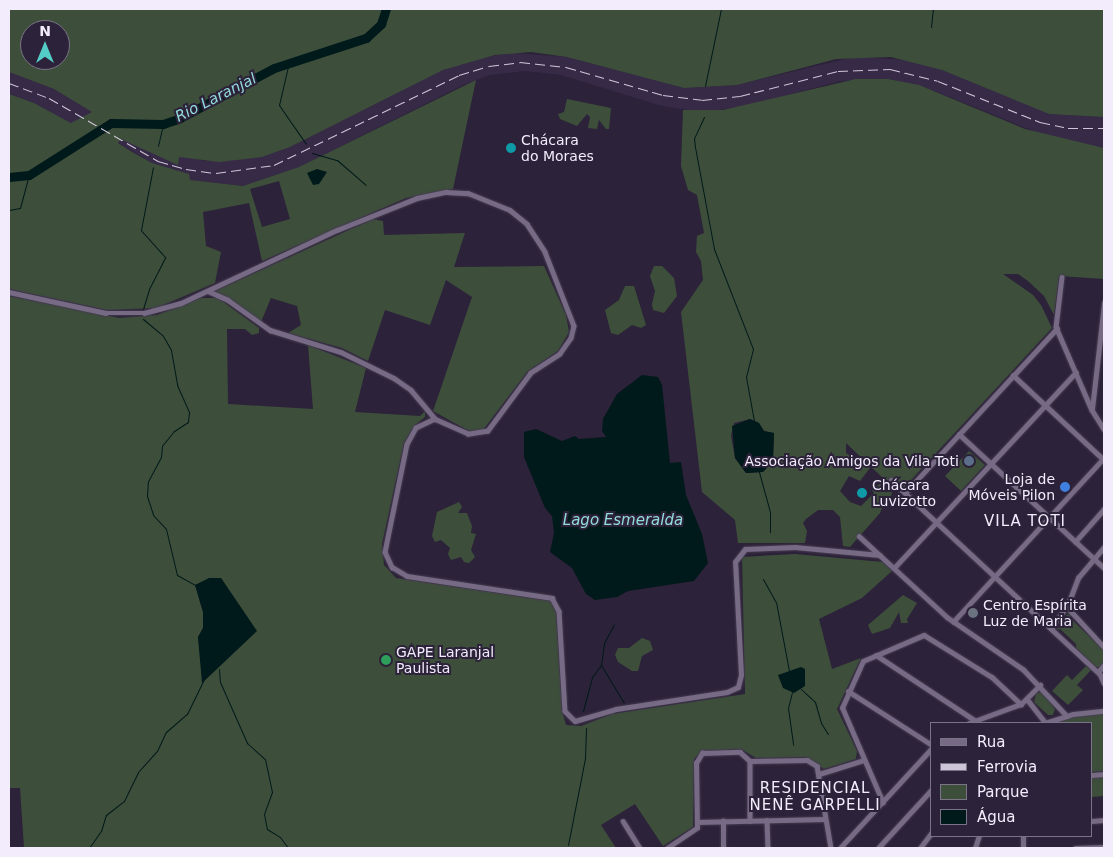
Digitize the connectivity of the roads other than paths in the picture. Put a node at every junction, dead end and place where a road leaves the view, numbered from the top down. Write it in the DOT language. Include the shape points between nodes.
graph roads {
  1 [pos="1062,277"];
  2 [pos="208,291"];
  3 [pos="9,292"];
  4 [pos="1104,303"];
  5 [pos="1057,327"];
  6 [pos="1076,372"];
  7 [pos="1013,375"];
  8 [pos="1045,405"];
  9 [pos="1092,410"];
  10 [pos="1096,416"];
  11 [pos="1104,417"];
  12 [pos="435,419"];
  13 [pos="1104,429"];
  14 [pos="959,434"];
  15 [pos="1103,458"];
  16 [pos="991,464"];
  17 [pos="891,480"];
  18 [pos="905,493"];
  19 [pos="1104,509"];
  20 [pos="1049,518"];
  21 [pos="936,523"];
  22 [pos="859,536"];
  23 [pos="1075,542"];
  24 [pos="1104,547"];
  25 [pos="880,555"];
  26 [pos="1093,558"];
  27 [pos="894,568"];
  28 [pos="1104,568"];
  29 [pos="994,577"];
  30 [pos="1067,607"];
  31 [pos="953,622"];
  32 [pos="1051,629"];
  33 [pos="1104,646"];
  34 [pos="876,655"];
  35 [pos="1104,665"];
  36 [pos="1098,672"];
  37 [pos="1104,683"];
  38 [pos="1040,685"];
  39 [pos="848,691"];
  40 [pos="1027,698"];
  41 [pos="1021,704"];
  42 [pos="1104,711"];
  43 [pos="1067,716"];
  44 [pos="976,720"];
  45 [pos="971,722"];
  46 [pos="1045,722"];
  47 [pos="1049,722"];
  48 [pos="930,745"];
  49 [pos="930,748"];
  50 [pos="750,760"];
  51 [pos="864,760"];
  52 [pos="819,774"];
  53 [pos="930,791"];
  54 [pos="883,803"];
  55 [pos="825,819"];
  56 [pos="750,820"];
  57 [pos="767,820"];
  58 [pos="623,821"];
  59 [pos="723,821"];
  60 [pos="697,822"];
  61 [pos="930,835"];
  62 [pos="723,846"];
  63 [pos="1104,847"];
  64 [pos="640,848"];
  65 [pos="668,848"];
  66 [pos="717,848"];
  67 [pos="768,848"];
  68 [pos="831,848"];
  69 [pos="840,848"];
  70 [pos="878,848"];
  71 [pos="920,848"];
  72 [pos="1076,848"];
  1 -- 5 [label="street"];
  2 -- 3 [label="street" via="169,308 131,315 100,312"];
  2 -- 12 [label="street" via="228,300 270,330 341,352 394,378 411,390"];
  2 -- 12 [label="street" via="407,201 436,193 468,193 510,210 534,233 574,326 565,349 531,373 488,431 468,434"];
  4 -- 9 [label="street"];
  5 -- 6 [label="street"];
  5 -- 7 [label="street"];
  6 -- 8 [label="street"];
  6 -- 9 [label="street"];
  7 -- 8 [label="street"];
  7 -- 14 [label="street"];
  8 -- 15 [label="street"];
  8 -- 16 [label="street"];
  9 -- 10 [label="street"];
  10 -- 11 [label="street"];
  10 -- 13 [label="street"];
  12 -- 25 [label="street" via="416,428 407,444 386,545 387,560 396,571 408,576 552,598 559,611 566,711 574,721 616,709 738,688 741,675 735,562 745,549 795,547"];
  14 -- 16 [label="street"];
  14 -- 18 [label="street"];
  15 -- 20 [label="street"];
  16 -- 20 [label="street"];
  16 -- 21 [label="street"];
  17 -- 18 [label="street"];
  18 -- 21 [label="street"];
  19 -- 23 [label="street"];
  20 -- 23 [label="street"];
  20 -- 29 [label="street"];
  21 -- 27 [label="street"];
  21 -- 29 [label="street"];
  22 -- 25 [label="street"];
  23 -- 26 [label="street"];
  24 -- 26 [label="street"];
  25 -- 27 [label="street"];
  26 -- 28 [label="street"];
  26 -- 30 [label="street" via="1078,578"];
  27 -- 31 [label="street"];
  29 -- 31 [label="street"];
  29 -- 32 [label="street"];
  30 -- 32 [label="street"];
  30 -- 33 [label="street"];
  31 -- 38 [label="street" via="1008,658"];
  32 -- 36 [label="street"];
  34 -- 39 [label="street" via="862,662"];
  34 -- 41 [label="street" via="924,635 992,678"];
  34 -- 44 [label="street"];
  35 -- 36 [label="street"];
  36 -- 37 [label="street"];
  38 -- 40 [label="street"];
  38 -- 43 [label="street"];
  39 -- 48 [label="street"];
  39 -- 51 [label="street" via="843,712"];
  40 -- 41 [label="street"];
  40 -- 46 [label="street"];
  41 -- 44 [label="street"];
  42 -- 43 [label="street"];
  43 -- 47 [label="street"];
  44 -- 45 [label="street"];
  49 -- 54 [label="street"];
  50 -- 52 [label="street" via="807,760 816,766"];
  50 -- 56 [label="street"];
  50 -- 60 [label="street" via="740,752 706,752 699,756 696,763"];
  51 -- 52 [label="street"];
  51 -- 54 [label="street"];
  52 -- 55 [label="street"];
  53 -- 70 [label="street"];
  54 -- 69 [label="street"];
  55 -- 57 [label="street"];
  55 -- 68 [label="street"];
  56 -- 57 [label="street"];
  56 -- 59 [label="street"];
  57 -- 67 [label="street"];
  58 -- 64 [label="street"];
  59 -- 60 [label="street"];
  59 -- 62 [label="street"];
  60 -- 65 [label="street" via="695,830"];
  61 -- 71 [label="street"];
  62 -- 66 [label="street"];
  63 -- 72 [label="street"];
}
